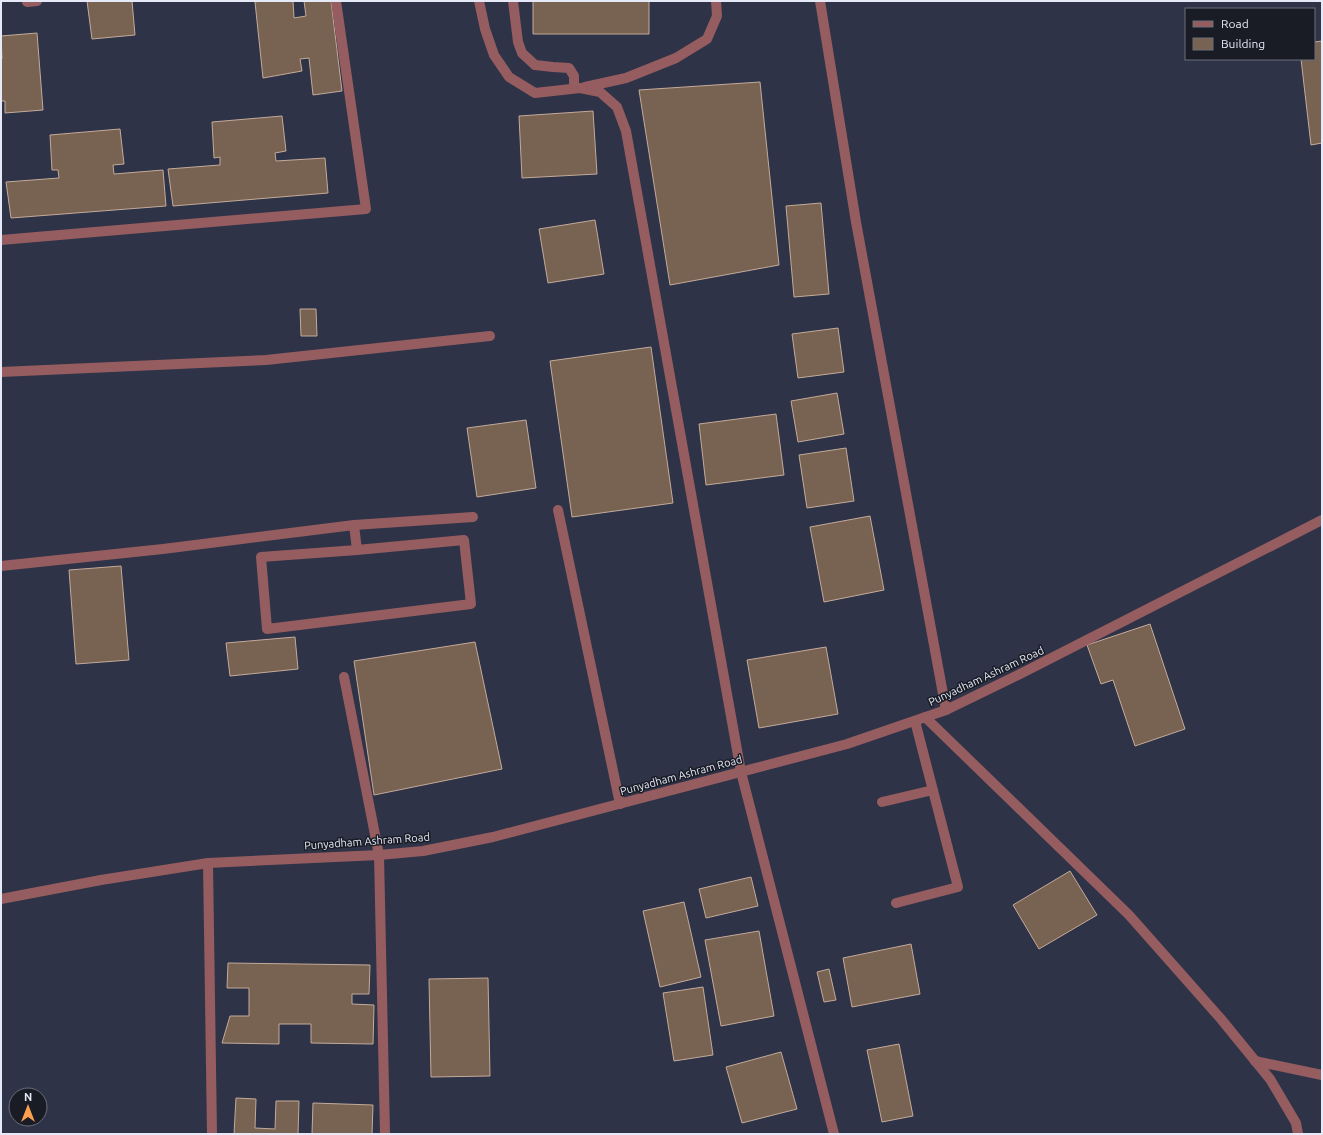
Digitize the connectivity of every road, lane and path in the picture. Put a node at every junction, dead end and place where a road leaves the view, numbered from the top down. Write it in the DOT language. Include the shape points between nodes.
graph roads {
  1 [pos="37,1"];
  2 [pos="336,1"];
  3 [pos="479,1"];
  4 [pos="513,1"];
  5 [pos="716,1"];
  6 [pos="820,1"];
  7 [pos="27,2"];
  8 [pos="577,88"];
  9 [pos="1,240"];
  10 [pos="490,336"];
  11 [pos="1,372"];
  12 [pos="558,510"];
  13 [pos="474,517"];
  14 [pos="1322,520"];
  15 [pos="354,525"];
  16 [pos="357,550"];
  17 [pos="1,566"];
  18 [pos="344,677"];
  19 [pos="946,710"];
  20 [pos="925,717"];
  21 [pos="915,721"];
  22 [pos="741,772"];
  23 [pos="933,790"];
  24 [pos="882,802"];
  25 [pos="620,804"];
  26 [pos="379,855"];
  27 [pos="208,863"];
  28 [pos="1,899"];
  29 [pos="896,903"];
  30 [pos="1255,1061"];
  31 [pos="1322,1075"];
  32 [pos="212,1134"];
  33 [pos="384,1134"];
  34 [pos="834,1134"];
  35 [pos="1298,1134"];
  1 -- 7 [label="street"];
  2 -- 9 [label="street" via="366,209"];
  3 -- 8 [label="street" via="494,55 509,77 535,93"];
  4 -- 8 [label="street" via="518,42 522,53 535,65 569,68"];
  5 -- 8 [label="street" via="716,16 707,39 676,58 626,78"];
  6 -- 19 [label="street" via="856,222"];
  8 -- 22 [label="street" via="600,92 617,107 626,131"];
  10 -- 11 [label="street" via="266,360"];
  12 -- 25 [label="street"];
  13 -- 15 [label="street"];
  14 -- 19 [label="street, Punyadham Ashram Road"];
  15 -- 16 [label="street"];
  15 -- 17 [label="street"];
  16 -- 16 [label="street" via="261,558 267,629 472,604 464,540"];
  18 -- 26 [label="street"];
  19 -- 20 [label="street, Punyadham Ashram Road"];
  20 -- 21 [label="street, Punyadham Ashram Road"];
  20 -- 30 [label="street" via="1129,915"];
  21 -- 22 [label="street, Punyadham Ashram Road" via="847,744"];
  21 -- 23 [label="street"];
  22 -- 25 [label="street, Punyadham Ashram Road"];
  22 -- 34 [label="street"];
  23 -- 24 [label="street"];
  23 -- 29 [label="street" via="958,887"];
  25 -- 26 [label="street, Punyadham Ashram Road" via="493,837 423,851"];
  26 -- 27 [label="street, Punyadham Ashram Road"];
  26 -- 33 [label="street"];
  27 -- 28 [label="street, Punyadham Ashram Road"];
  27 -- 32 [label="street"];
  30 -- 31 [label="street"];
  30 -- 35 [label="street" via="1270,1078 1296,1123"];
}
